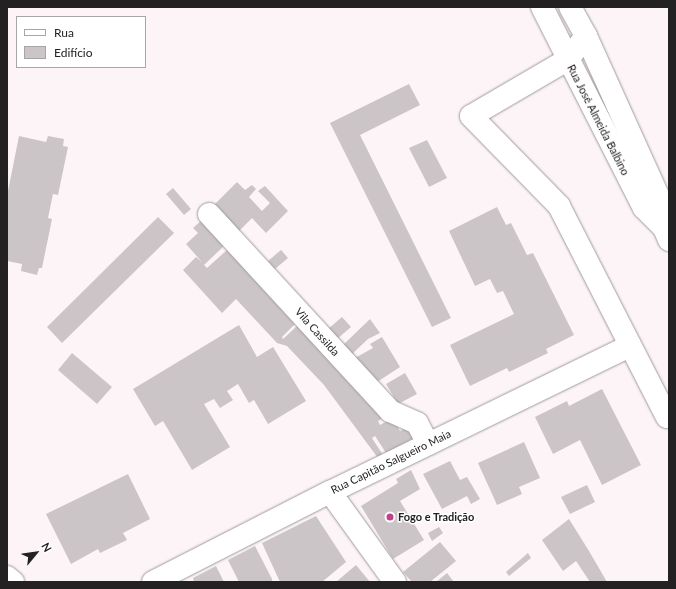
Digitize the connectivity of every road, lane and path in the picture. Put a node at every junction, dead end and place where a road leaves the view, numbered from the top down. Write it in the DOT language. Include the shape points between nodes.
graph roads {
  1 [pos="542,7"];
  2 [pos="570,7"];
  3 [pos="586,36"];
  4 [pos="567,60"];
  5 [pos="664,194"];
  6 [pos="209,214"];
  7 [pos="666,234"];
  8 [pos="630,346"];
  9 [pos="667,417"];
  10 [pos="428,444"];
  11 [pos="330,492"];
  12 [pos="7,577"];
  13 [pos="13,582"];
  14 [pos="153,582"];
  15 [pos="395,582"];
  1 -- 4 [label="street, Rua José Almeida Balbino"];
  2 -- 3 [label="street, Rua José Almeida Balbino"];
  3 -- 4 [label="street"];
  3 -- 5 [label="street, Rua José Almeida Balbino"];
  4 -- 7 [label="street, Rua José Almeida Balbino" via="644,208"];
  4 -- 8 [label="street" via="471,116 559,206"];
  5 -- 7 [label="street, Rua José Almeida Balbino"];
  6 -- 10 [label="street, Vila Cassilda" via="390,411 417,422"];
  8 -- 9 [label="street"];
  8 -- 10 [label="street, Rua Capitão Salgueiro Maia"];
  10 -- 11 [label="street, Rua Capitão Salgueiro Maia"];
  11 -- 14 [label="street, Rua Capitão Salgueiro Maia"];
  11 -- 15 [label="street"];
  12 -- 13 [label="street"];
}
